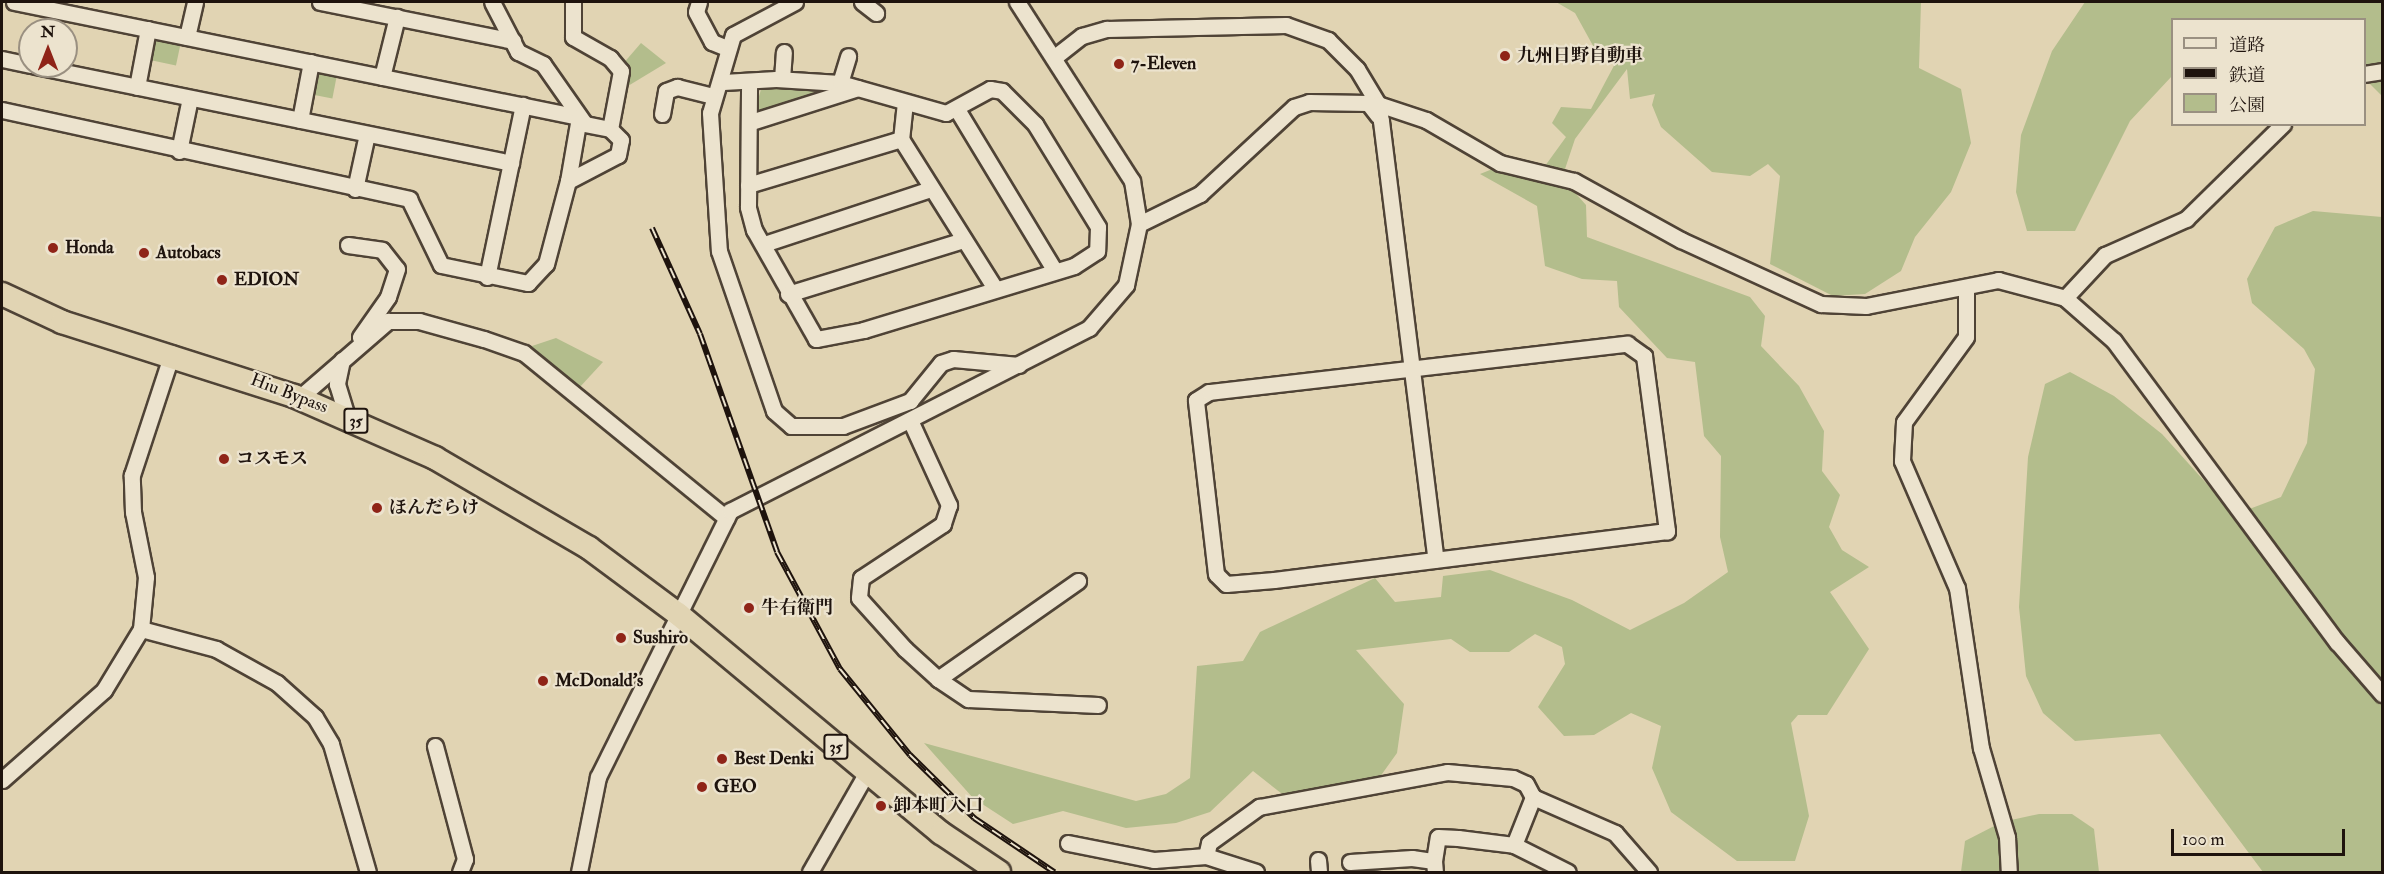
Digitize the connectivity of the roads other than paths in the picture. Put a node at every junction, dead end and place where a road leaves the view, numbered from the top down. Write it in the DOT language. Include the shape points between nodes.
graph roads {
  1 [pos="14,2"];
  2 [pos="195,2"];
  3 [pos="321,2"];
  4 [pos="492,2"];
  5 [pos="573,2"];
  6 [pos="699,2"];
  7 [pos="795,2"];
  8 [pos="862,2"];
  9 [pos="1017,2"];
  10 [pos="876,13"];
  11 [pos="397,17"];
  12 [pos="148,29"];
  13 [pos="187,37"];
  14 [pos="513,41"];
  15 [pos="727,48"];
  16 [pos="784,51"];
  17 [pos="848,56"];
  18 [pos="1056,56"];
  19 [pos="2,59"];
  20 [pos="18,62"];
  21 [pos="310,62"];
  22 [pos="2382,70"];
  23 [pos="2366,74"];
  24 [pos="78,75"];
  25 [pos="382,77"];
  26 [pos="782,79"];
  27 [pos="749,81"];
  28 [pos="723,82"];
  29 [pos="840,83"];
  30 [pos="137,87"];
  31 [pos="858,88"];
  32 [pos="712,96"];
  33 [pos="190,98"];
  34 [pos="905,102"];
  35 [pos="1378,104"];
  36 [pos="523,105"];
  37 [pos="2,110"];
  38 [pos="958,111"];
  39 [pos="662,114"];
  40 [pos="579,117"];
  41 [pos="300,120"];
  42 [pos="1381,121"];
  43 [pos="750,122"];
  44 [pos="2281,126"];
  45 [pos="610,129"];
  46 [pos="367,134"];
  47 [pos="901,139"];
  48 [pos="179,151"];
  49 [pos="511,163"];
  50 [pos="568,181"];
  51 [pos="748,185"];
  52 [pos="355,189"];
  53 [pos="930,189"];
  54 [pos="1139,224"];
  55 [pos="964,240"];
  56 [pos="764,244"];
  57 [pos="348,245"];
  58 [pos="1055,271"];
  59 [pos="487,277"];
  60 [pos="1966,287"];
  61 [pos="995,288"];
  62 [pos="2,294"];
  63 [pos="788,294"];
  64 [pos="2065,298"];
  65 [pos="354,347"];
  66 [pos="172,352"];
  67 [pos="342,360"];
  68 [pos="1019,365"];
  69 [pos="1413,369"];
  70 [pos="299,398"];
  71 [pos="347,417"];
  72 [pos="910,420"];
  73 [pos="726,518"];
  74 [pos="1436,560"];
  75 [pos="1078,581"];
  76 [pos="678,614"];
  77 [pos="141,628"];
  78 [pos="938,679"];
  79 [pos="2382,694"];
  80 [pos="1098,705"];
  81 [pos="435,746"];
  82 [pos="867,772"];
  83 [pos="2,780"];
  84 [pos="1533,797"];
  85 [pos="1068,843"];
  86 [pos="1514,845"];
  87 [pos="1206,856"];
  88 [pos="1350,862"];
  89 [pos="1435,867"];
  90 [pos="368,873"];
  91 [pos="460,873"];
  92 [pos="579,873"];
  93 [pos="810,873"];
  94 [pos="999,873"];
  95 [pos="1256,873"];
  96 [pos="1568,873"];
  97 [pos="1649,873"];
  98 [pos="2009,873"];
  1 -- 12 [label="street"];
  2 -- 13 [label="street"];
  3 -- 11 [label="street"];
  4 -- 14 [label="street"];
  5 -- 45 [label="street" via="573,37 610,58 621,71"];
  6 -- 15 [label="street" via="696,12 712,42"];
  7 -- 15 [label="street" via="752,21"];
  8 -- 10 [label="street"];
  9 -- 18 [label="street"];
  11 -- 14 [label="street"];
  11 -- 25 [label="street"];
  12 -- 13 [label="street"];
  12 -- 30 [label="street"];
  13 -- 21 [label="street"];
  14 -- 40 [label="street" via="518,52 543,64"];
  15 -- 28 [label="street"];
  16 -- 26 [label="street"];
  17 -- 29 [label="street"];
  18 -- 35 [label="street" via="1082,36 1107,29 1286,25 1341,49"];
  18 -- 54 [label="street" via="1131,181"];
  19 -- 20 [label="street"];
  21 -- 25 [label="street"];
  21 -- 41 [label="street"];
  22 -- 23 [label="street"];
  24 -- 30 [label="street"];
  25 -- 36 [label="street"];
  26 -- 27 [label="street"];
  26 -- 29 [label="street"];
  27 -- 28 [label="street"];
  27 -- 43 [label="street"];
  28 -- 32 [label="street"];
  29 -- 31 [label="street"];
  30 -- 33 [label="street"];
  31 -- 34 [label="street"];
  31 -- 43 [label="street"];
  32 -- 39 [label="street" via="677,87 666,91"];
  32 -- 68 [label="street" via="719,251 781,419 811,429 868,418 910,400 941,363 954,359"];
  33 -- 41 [label="street"];
  33 -- 48 [label="street"];
  34 -- 38 [label="street"];
  34 -- 47 [label="street"];
  35 -- 42 [label="street"];
  35 -- 60 [label="street" via="1426,120 1500,163 1574,181 1681,240 1821,304 1866,306"];
  36 -- 40 [label="street"];
  36 -- 49 [label="street"];
  37 -- 48 [label="street"];
  38 -- 58 [label="street"];
  38 -- 58 [label="street" via="990,89 1018,104 1098,227 1097,251"];
  40 -- 45 [label="street"];
  40 -- 50 [label="street"];
  41 -- 46 [label="street"];
  42 -- 54 [label="street" via="1368,103 1309,102 1294,107 1200,194"];
  42 -- 69 [label="street"];
  43 -- 51 [label="street"];
  44 -- 64 [label="street" via="2186,219 2104,255"];
  45 -- 50 [label="street" via="621,140 618,155"];
  46 -- 49 [label="street"];
  46 -- 52 [label="street"];
  47 -- 51 [label="street"];
  47 -- 53 [label="street"];
  48 -- 52 [label="street"];
  49 -- 59 [label="street"];
  50 -- 59 [label="street" via="541,274 518,284"];
  51 -- 56 [label="street" via="754,230"];
  52 -- 59 [label="street" via="409,199 435,260"];
  53 -- 55 [label="street"];
  53 -- 56 [label="street"];
  54 -- 68 [label="street" via="1126,285 1109,309 1089,328"];
  55 -- 61 [label="street"];
  55 -- 63 [label="street"];
  56 -- 63 [label="street"];
  57 -- 65 [label="street" via="382,250 397,269 388,297"];
  58 -- 61 [label="street"];
  60 -- 64 [label="street" via="1998,280"];
  60 -- 98 [label="street" via="1966,337 1905,422 1902,460 1957,588 1981,748 2007,837"];
  61 -- 63 [label="street" via="828,340 816,339 807,329"];
  62 -- 66 [label="highway, Hiu Bypass / 35" via="62,322"];
  64 -- 79 [label="street" via="2114,341 2337,642"];
  65 -- 67 [label="street"];
  65 -- 73 [label="street" via="401,318 524,353"];
  66 -- 70 [label="highway, Hiu Bypass / 35"];
  66 -- 77 [label="street" via="132,475 133,512 146,577"];
  67 -- 70 [label="street"];
  67 -- 71 [label="street" via="338,384"];
  68 -- 72 [label="street"];
  69 -- 74 [label="street"];
  69 -- 74 [label="street" via="1209,392 1196,400 1216,574 1226,584"];
  69 -- 74 [label="street" via="1627,344 1644,356 1647,370 1667,531"];
  70 -- 71 [label="highway, Hiu Bypass / 35"];
  71 -- 76 [label="highway, Hiu Bypass / 35" via="435,458 589,548"];
  72 -- 73 [label="street" via="747,498"];
  72 -- 78 [label="street" via="949,505 943,524 861,578 859,598"];
  73 -- 76 [label="street"];
  75 -- 78 [label="street"];
  76 -- 82 [label="highway, 35"];
  76 -- 92 [label="street" via="598,777"];
  77 -- 83 [label="street" via="104,690"];
  77 -- 90 [label="street" via="216,649 278,684 315,717 331,744"];
  78 -- 80 [label="street" via="968,699"];
  81 -- 91 [label="street" via="465,859"];
  82 -- 93 [label="street"];
  82 -- 94 [label="highway, 35"];
  84 -- 86 [label="street"];
  84 -- 87 [label="street" via="1526,784 1514,778 1438,773 1259,807 1209,843"];
  84 -- 97 [label="street" via="1615,833"];
  85 -- 87 [label="street" via="1154,860"];
  86 -- 89 [label="street" via="1438,837"];
  86 -- 96 [label="street"];
  87 -- 95 [label="street"];
  88 -- 89 [label="street"];
}
